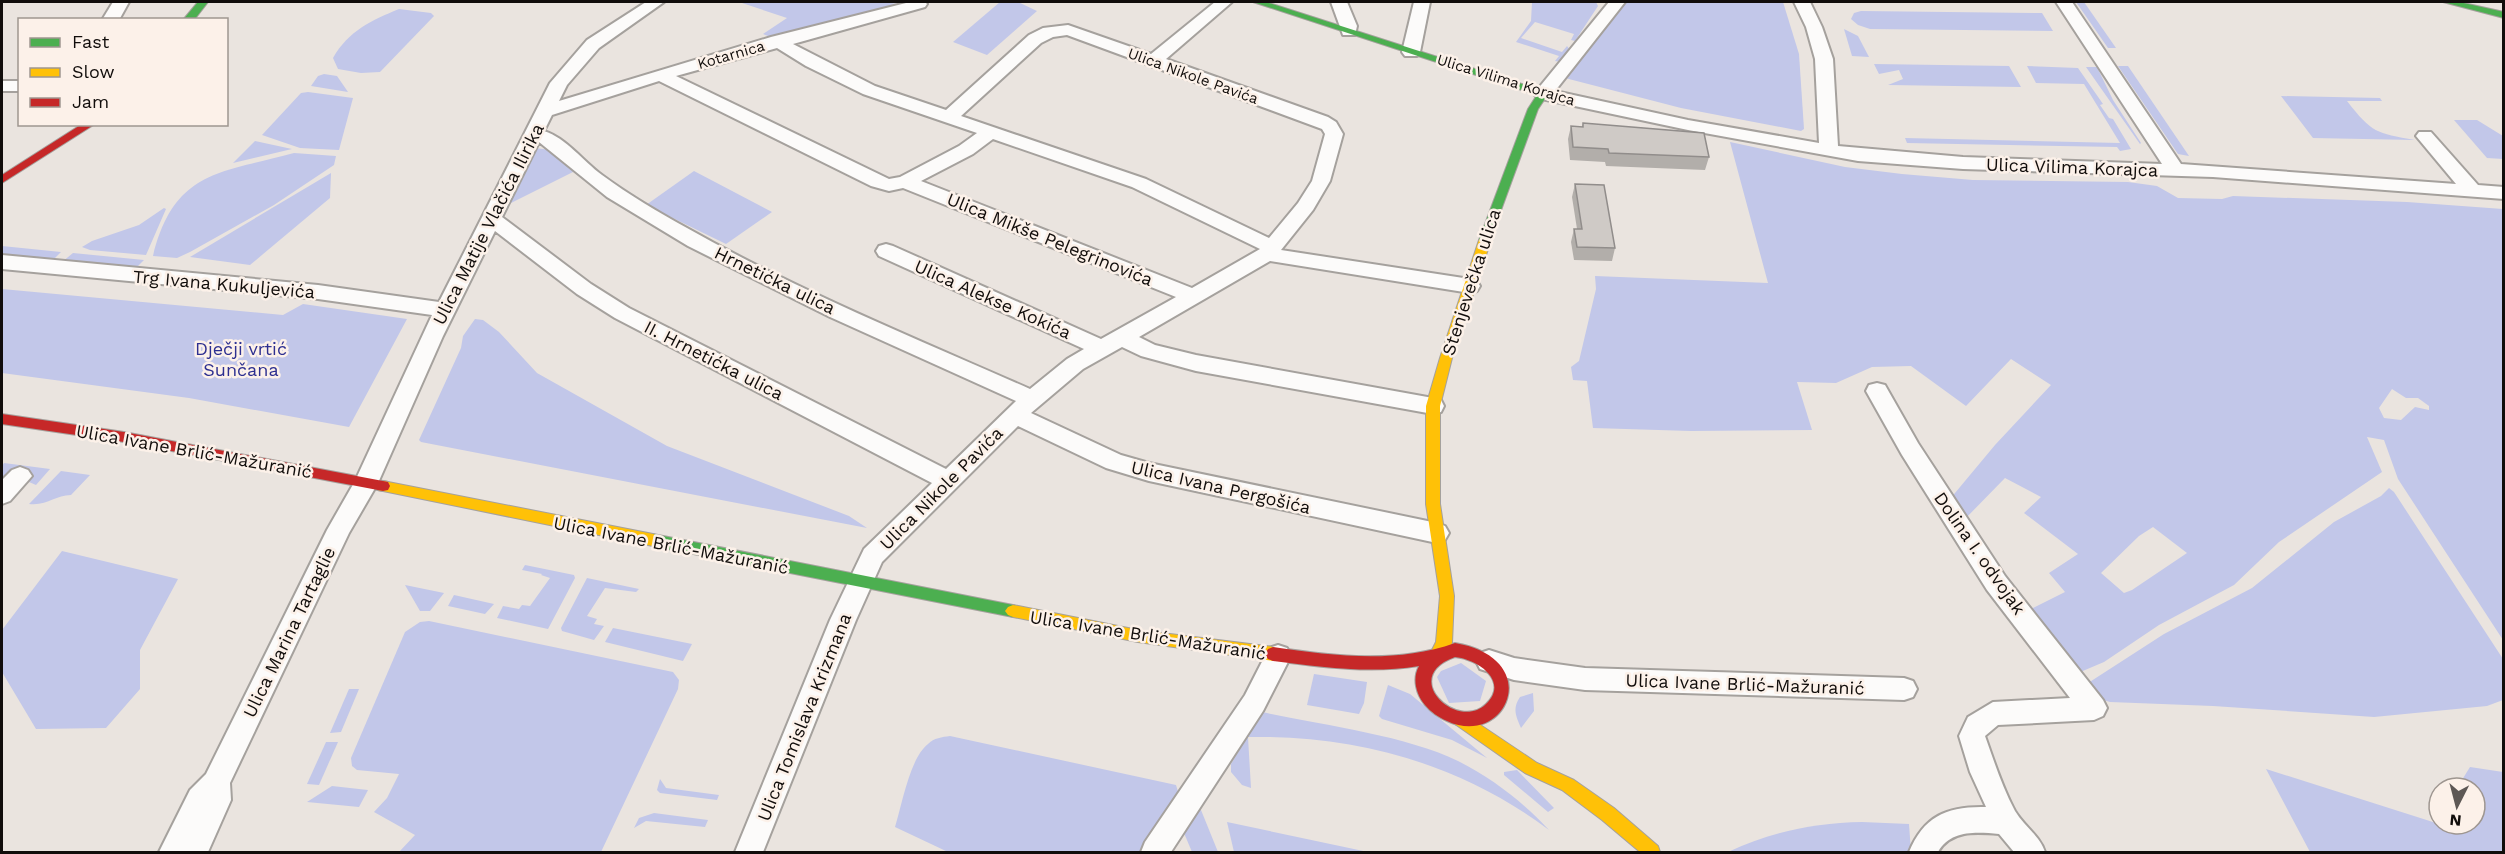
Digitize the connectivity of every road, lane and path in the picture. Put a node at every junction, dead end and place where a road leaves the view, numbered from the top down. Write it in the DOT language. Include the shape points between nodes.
graph roads {
  1 [pos="121,2"];
  2 [pos="203,2"];
  3 [pos="656,2"];
  4 [pos="1224,2"];
  5 [pos="1258,2"];
  6 [pos="1339,2"];
  7 [pos="1422,2"];
  8 [pos="1617,2"];
  9 [pos="1802,2"];
  10 [pos="2064,2"];
  11 [pos="2448,2"];
  12 [pos="913,3"];
  13 [pos="2504,15"];
  14 [pos="111,18"];
  15 [pos="190,18"];
  16 [pos="1349,31"];
  17 [pos="777,41"];
  18 [pos="1412,52"];
  19 [pos="1152,62"];
  20 [pos="660,75"];
  21 [pos="2,86"];
  22 [pos="18,86"];
  23 [pos="1543,94"];
  24 [pos="545,111"];
  25 [pos="948,118"];
  26 [pos="87,126"];
  27 [pos="990,132"];
  28 [pos="534,134"];
  29 [pos="2425,136"];
  30 [pos="1829,151"];
  31 [pos="2176,171"];
  32 [pos="2,180"];
  33 [pos="905,182"];
  34 [pos="2472,190"];
  35 [pos="2504,193"];
  36 [pos="492,219"];
  37 [pos="886,251"];
  38 [pos="1270,251"];
  39 [pos="2,262"];
  40 [pos="1470,286"];
  41 [pos="1195,297"];
  42 [pos="446,310"];
  43 [pos="1122,338"];
  44 [pos="1101,348"];
  45 [pos="1877,391"];
  46 [pos="1032,399"];
  47 [pos="1433,406"];
  48 [pos="1014,416"];
  49 [pos="2,419"];
  50 [pos="20,476"];
  51 [pos="949,481"];
  52 [pos="366,483"];
  53 [pos="2,495"];
  54 [pos="1437,533"];
  55 [pos="860,582"];
  56 [pos="1447,596"];
  57 [pos="1437,656"];
  58 [pos="1278,657"];
  59 [pos="1484,658"];
  60 [pos="1341,663"];
  61 [pos="1381,676"];
  62 [pos="1585,679"];
  63 [pos="1407,686"];
  64 [pos="1904,689"];
  65 [pos="1427,699"];
  66 [pos="1501,703"];
  67 [pos="1461,719"];
  68 [pos="1539,755"];
  69 [pos="216,783"];
  70 [pos="1568,785"];
  71 [pos="2006,821"];
  72 [pos="173,852"];
  73 [pos="194,852"];
  74 [pos="749,852"];
  75 [pos="1155,852"];
  76 [pos="1652,852"];
  77 [pos="1923,852"];
  78 [pos="2031,852"];
  1 -- 14 [label="street"];
  2 -- 15 [label="street"];
  3 -- 24 [label="street, Ulica Matije Vlačića Ilirika" via="593,44 573,63"];
  4 -- 19 [label="street"];
  5 -- 16 [label="street, Ulica Vilima Korajca"];
  6 -- 16 [label="street"];
  7 -- 18 [label="street"];
  8 -- 23 [label="street, Stenjevečka ulica"];
  9 -- 30 [label="street" via="1824,59"];
  10 -- 31 [label="street, Ulica Vilima Korajca"];
  11 -- 13 [label="street"];
  12 -- 17 [label="street, Kotarnica"];
  16 -- 18 [label="street, Ulica Vilima Korajca"];
  17 -- 20 [label="street, Kotarnica"];
  17 -- 25 [label="street" via="869,90"];
  18 -- 23 [label="street, Ulica Vilima Korajca"];
  19 -- 25 [label="street, Ulica Nikole Pavića" via="1077,33 1049,32 1035,39"];
  19 -- 38 [label="street, Ulica Nikole Pavića" via="1330,126 1334,134 1321,181"];
  20 -- 24 [label="street, Kotarnica"];
  20 -- 33 [label="street, Ulica Mikše Pelegrinovića" via="878,182"];
  21 -- 22 [label="street"];
  23 -- 30 [label="street, Ulica Vilima Korajca"];
  23 -- 40 [label="street, Stenjevečka ulica" via="1523,132"];
  24 -- 28 [label="street, Ulica Matije Vlačića Ilirika"];
  25 -- 27 [label="street"];
  26 -- 32 [label="street"];
  27 -- 33 [label="street, Ulica Mikše Pelegrinovića" via="966,150"];
  27 -- 38 [label="street" via="1139,183"];
  28 -- 36 [label="street, Ulica Matije Vlačića Ilirika"];
  28 -- 46 [label="street, Hrnetićka ulica" via="543,136 579,167 647,214 722,255"];
  29 -- 34 [label="street"];
  30 -- 31 [label="street, Ulica Vilima Korajca" via="1964,163"];
  31 -- 34 [label="street"];
  33 -- 41 [label="street, Ulica Mikše Pelegrinovića"];
  34 -- 35 [label="street"];
  36 -- 42 [label="street, Ulica Matije Vlačića Ilirika"];
  36 -- 51 [label="street, II. Hrnetićka ulica" via="622,314"];
  37 -- 44 [label="street, Ulica Alekse Kokića"];
  38 -- 40 [label="street"];
  38 -- 41 [label="street, Ulica Nikole Pavića"];
  39 -- 42 [label="street, Trg Ivana Kukuljevića" via="318,292"];
  40 -- 47 [label="street, Stenjevečka ulica"];
  41 -- 43 [label="street, Ulica Nikole Pavića"];
  42 -- 52 [label="street, Ulica Matije Vlačića Ilirika"];
  43 -- 44 [label="street, Ulica Nikole Pavića"];
  43 -- 47 [label="street" via="1149,351 1196,363"];
  44 -- 46 [label="street, Ulica Nikole Pavića"];
  45 -- 71 [label="street, Dolina I. odvojak" via="1996,583 2094,708 1993,714 1977,725 1972,736"];
  46 -- 48 [label="street, Ulica Nikole Pavića"];
  47 -- 54 [label="street, Stenjevečka ulica"];
  48 -- 51 [label="street, Ulica Nikole Pavića"];
  48 -- 54 [label="street, Ulica Ivana Pergošića" via="1114,462 1149,472"];
  49 -- 52 [label="street, Ulica Ivane Brlić-Mažuranić" via="135,439"];
  50 -- 53 [label="street"];
  51 -- 55 [label="street, Ulica Nikole Pavića" via="873,556"];
  52 -- 55 [label="street, Ulica Ivane Brlić-Mažuranić"];
  52 -- 69 [label="street, Ulica Marina Tartaglie"];
  54 -- 56 [label="street, Stenjevečka ulica"];
  55 -- 58 [label="street, Ulica Ivane Brlić-Mažuranić" via="1138,636"];
  55 -- 74 [label="street, Ulica Tomislava Krizmana"];
  56 -- 57 [label="street, Stenjevečka ulica" via="1444,643"];
  56 -- 59 [label="street, Stenjevečka ulica" via="1461,632"];
  57 -- 59 [label="street" via="1455,650"];
  57 -- 60 [label="street, Ulica Ivane Brlić-Mažuranić"];
  57 -- 65 [label="street" via="1422,677"];
  58 -- 60 [label="street, Ulica Ivane Brlić-Mažuranić"];
  58 -- 75 [label="street" via="1254,703"];
  59 -- 62 [label="street, Ulica Ivane Brlić-Mažuranić" via="1514,669"];
  59 -- 66 [label="street" via="1501,679"];
  60 -- 61 [label="street, Ulica Ivane Brlić-Mažuranić"];
  62 -- 64 [label="street, Ulica Ivane Brlić-Mažuranić"];
  62 -- 66 [label="street, Ulica Ivane Brlić-Mažuranić" via="1514,688"];
  63 -- 65 [label="street"];
  65 -- 67 [label="street" via="1436,709"];
  66 -- 67 [label="street" via="1475,719"];
  67 -- 70 [label="street" via="1531,768"];
  68 -- 70 [label="street"];
  69 -- 72 [label="street, Ulica Marina Tartaglie" via="200,799"];
  69 -- 73 [label="street, Ulica Marina Tartaglie" via="217,800"];
  70 -- 76 [label="street"];
  71 -- 77 [label="street" via="1955,822 1929,839"];
  71 -- 78 [label="street"];
}
